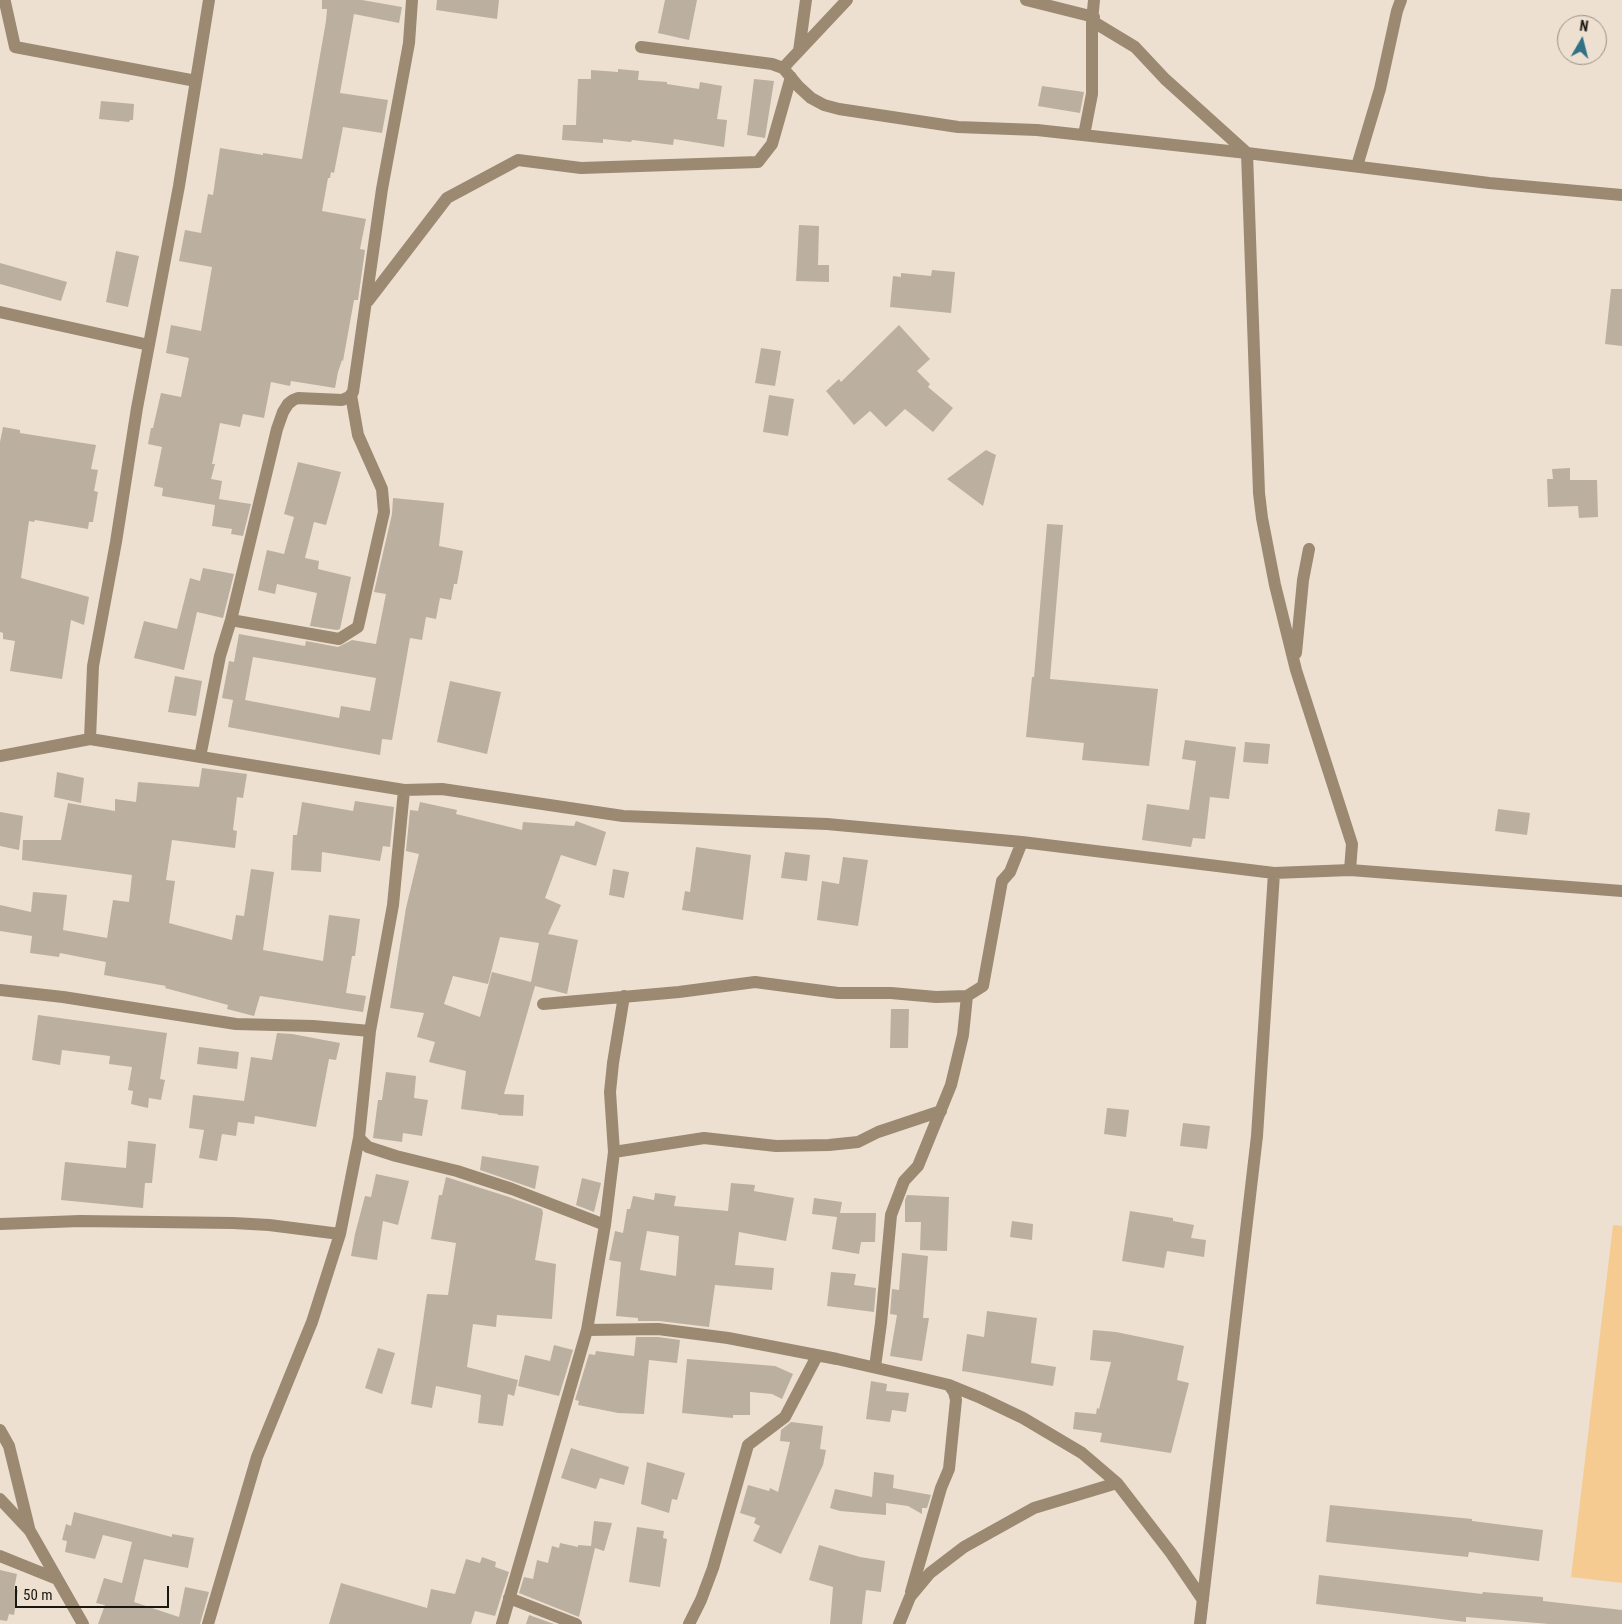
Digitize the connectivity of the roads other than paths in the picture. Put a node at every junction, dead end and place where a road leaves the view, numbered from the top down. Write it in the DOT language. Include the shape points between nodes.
graph roads {
  1 [pos="209,0"];
  2 [pos="412,0"];
  3 [pos="806,0"];
  4 [pos="847,0"];
  5 [pos="1026,0"];
  6 [pos="1094,0"];
  7 [pos="1401,0"];
  8 [pos="5,2"];
  9 [pos="1093,19"];
  10 [pos="641,47"];
  11 [pos="799,51"];
  12 [pos="786,72"];
  13 [pos="196,81"];
  14 [pos="1084,135"];
  15 [pos="1247,153"];
  16 [pos="1357,166"];
  17 [pos="1622,195"];
  18 [pos="366,303"];
  19 [pos="0,312"];
  20 [pos="149,345"];
  21 [pos="351,395"];
  22 [pos="1309,549"];
  23 [pos="231,620"];
  24 [pos="1296,670"];
  25 [pos="90,739"];
  26 [pos="0,756"];
  27 [pos="200,757"];
  28 [pos="404,790"];
  29 [pos="1022,842"];
  30 [pos="1350,870"];
  31 [pos="1274,873"];
  32 [pos="1622,891"];
  33 [pos="0,990"];
  34 [pos="624,996"];
  35 [pos="967,996"];
  36 [pos="543,1004"];
  37 [pos="370,1031"];
  38 [pos="941,1112"];
  39 [pos="359,1138"];
  40 [pos="614,1152"];
  41 [pos="0,1224"];
  42 [pos="605,1226"];
  43 [pos="340,1234"];
  44 [pos="587,1330"];
  45 [pos="817,1356"];
  46 [pos="875,1367"];
  47 [pos="949,1385"];
  48 [pos="0,1430"];
  49 [pos="1116,1483"];
  50 [pos="0,1500"];
  51 [pos="30,1531"];
  52 [pos="0,1556"];
  53 [pos="57,1579"];
  54 [pos="910,1597"];
  55 [pos="509,1598"];
  56 [pos="1203,1600"];
  57 [pos="84,1624"];
  58 [pos="208,1624"];
  59 [pos="502,1624"];
  60 [pos="576,1624"];
  61 [pos="689,1624"];
  62 [pos="899,1624"];
  63 [pos="1200,1624"];
  1 -- 13 [label="street"];
  2 -- 18 [label="street" via="410,43 382,189"];
  3 -- 11 [label="street"];
  4 -- 11 [label="street"];
  5 -- 9 [label="street"];
  6 -- 9 [label="street"];
  7 -- 16 [label="street"];
  8 -- 13 [label="street" via="15,47"];
  9 -- 14 [label="street" via="1092,94"];
  9 -- 15 [label="street" via="1135,46 1165,79"];
  10 -- 12 [label="street" via="772,64"];
  11 -- 12 [label="street"];
  12 -- 14 [label="street" via="811,98 839,110 958,127"];
  12 -- 18 [label="street" via="772,144 758,162 580,168 518,160 447,198"];
  13 -- 20 [label="street"];
  14 -- 15 [label="street"];
  15 -- 16 [label="street"];
  15 -- 24 [label="street" via="1259,493 1275,585"];
  16 -- 17 [label="street"];
  18 -- 21 [label="street"];
  19 -- 20 [label="street"];
  20 -- 25 [label="street" via="93,666"];
  21 -- 23 [label="street" via="342,400 298,398 283,412"];
  21 -- 23 [label="street" via="358,435 382,489 384,512 358,627 339,639"];
  22 -- 24 [label="street" via="1298,622"];
  23 -- 27 [label="street" via="220,656"];
  24 -- 30 [label="street" via="1352,844"];
  25 -- 26 [label="street"];
  25 -- 27 [label="street"];
  27 -- 28 [label="street"];
  28 -- 29 [label="street" via="442,788 623,816 827,824"];
  28 -- 37 [label="street" via="393,905"];
  29 -- 31 [label="street"];
  29 -- 35 [label="street" via="1010,872 1002,881 983,986"];
  30 -- 31 [label="street"];
  30 -- 32 [label="street"];
  31 -- 56 [label="street" via="1257,1136"];
  33 -- 37 [label="street" via="236,1024"];
  34 -- 35 [label="street" via="755,982 838,993"];
  34 -- 36 [label="street"];
  34 -- 40 [label="street" via="610,1092"];
  35 -- 38 [label="street" via="960,1051"];
  37 -- 39 [label="street"];
  38 -- 40 [label="street" via="878,1132 858,1142 776,1146 704,1138"];
  38 -- 46 [label="street" via="918,1166 904,1181 891,1215"];
  39 -- 42 [label="street" via="368,1146 457,1171"];
  39 -- 43 [label="street"];
  40 -- 42 [label="street"];
  41 -- 43 [label="street" via="80,1221 233,1223"];
  42 -- 44 [label="street"];
  43 -- 58 [label="street" via="312,1322 257,1457"];
  44 -- 45 [label="street" via="658,1329 728,1338"];
  44 -- 55 [label="street"];
  45 -- 46 [label="street"];
  45 -- 61 [label="street" via="785,1417 748,1446 713,1568"];
  46 -- 47 [label="street"];
  47 -- 49 [label="street" via="1023,1418 1082,1453"];
  47 -- 54 [label="street" via="956,1400 949,1469"];
  48 -- 51 [label="street" via="8,1446"];
  49 -- 54 [label="street" via="1034,1508 964,1547 930,1573"];
  49 -- 56 [label="street"];
  50 -- 51 [label="street"];
  51 -- 53 [label="street"];
  52 -- 53 [label="street"];
  53 -- 57 [label="street"];
  54 -- 62 [label="street"];
  55 -- 59 [label="street"];
  55 -- 60 [label="street"];
  56 -- 63 [label="street"];
}
